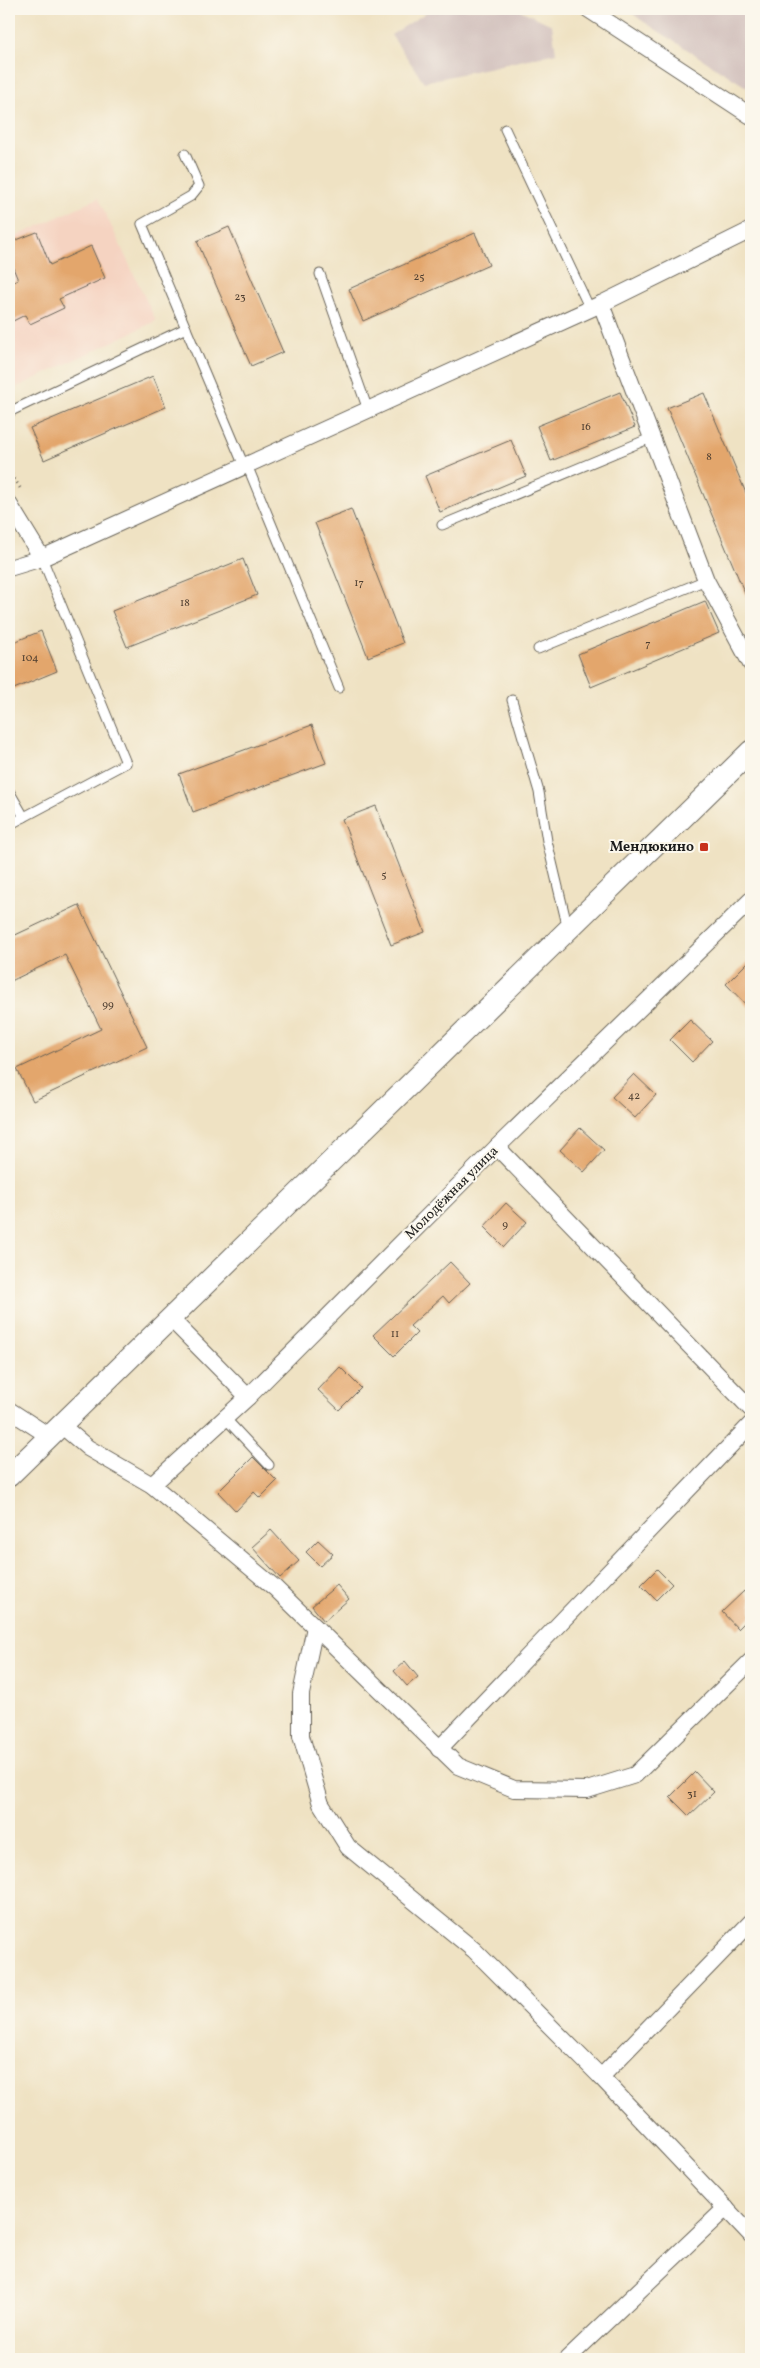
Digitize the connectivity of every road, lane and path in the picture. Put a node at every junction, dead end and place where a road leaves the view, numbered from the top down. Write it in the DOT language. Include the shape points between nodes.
graph roads {
  1 [pos="588,9"];
  2 [pos="751,116"];
  3 [pos="504,129"];
  4 [pos="185,154"];
  5 [pos="751,230"];
  6 [pos="320,274"];
  7 [pos="596,306"];
  8 [pos="186,328"];
  9 [pos="368,410"];
  10 [pos="9,412"];
  11 [pos="653,437"];
  12 [pos="245,465"];
  13 [pos="9,504"];
  14 [pos="442,526"];
  15 [pos="42,558"];
  16 [pos="9,568"];
  17 [pos="706,580"];
  18 [pos="538,649"];
  19 [pos="751,664"];
  20 [pos="339,688"];
  21 [pos="512,700"];
  22 [pos="751,751"];
  23 [pos="9,791"];
  24 [pos="24,817"];
  25 [pos="9,825"];
  26 [pos="748,909"];
  27 [pos="568,929"];
  28 [pos="497,1147"];
  29 [pos="170,1318"];
  30 [pos="248,1397"];
  31 [pos="751,1409"];
  32 [pos="9,1410"];
  33 [pos="225,1418"];
  34 [pos="751,1424"];
  35 [pos="55,1430"];
  36 [pos="269,1465"];
  37 [pos="9,1476"];
  38 [pos="152,1485"];
  39 [pos="315,1627"];
  40 [pos="751,1661"];
  41 [pos="440,1749"];
  42 [pos="751,1922"];
  43 [pos="601,2077"];
  44 [pos="726,2208"];
  45 [pos="746,2216"];
  46 [pos="751,2235"];
  47 [pos="567,2359"];
  1 -- 2 [label="street"];
  3 -- 7 [label="lane"];
  4 -- 8 [label="lane" via="199,186 191,196 142,224"];
  5 -- 7 [label="street"];
  6 -- 9 [label="lane"];
  7 -- 9 [label="street"];
  7 -- 11 [label="street"];
  8 -- 10 [label="lane"];
  8 -- 12 [label="lane"];
  9 -- 12 [label="street"];
  11 -- 14 [label="lane"];
  11 -- 17 [label="street"];
  12 -- 15 [label="street"];
  12 -- 20 [label="lane"];
  13 -- 15 [label="street"];
  15 -- 16 [label="street"];
  15 -- 24 [label="lane" via="126,763"];
  17 -- 18 [label="lane"];
  17 -- 19 [label="street"];
  21 -- 27 [label="lane" via="539,792"];
  22 -- 27 [label="street"];
  23 -- 24 [label="lane"];
  24 -- 25 [label="lane"];
  26 -- 28 [label="street, Молодёжная улица"];
  27 -- 29 [label="street"];
  28 -- 30 [label="street, Молодёжная улица"];
  28 -- 31 [label="street"];
  29 -- 30 [label="street"];
  29 -- 35 [label="street"];
  30 -- 33 [label="street, Молодёжная улица"];
  32 -- 35 [label="street"];
  33 -- 36 [label="lane"];
  33 -- 38 [label="street, Молодёжная улица"];
  34 -- 41 [label="street"];
  35 -- 37 [label="street"];
  35 -- 38 [label="street"];
  38 -- 39 [label="street" via="275,1588"];
  39 -- 41 [label="street"];
  39 -- 43 [label="street" via="301,1694 301,1736 321,1804 339,1833 348,1847 474,1950"];
  40 -- 41 [label="street" via="635,1775 586,1790 514,1789 458,1766"];
  42 -- 43 [label="street"];
  43 -- 44 [label="street"];
  44 -- 45 [label="street"];
  44 -- 47 [label="street"];
  45 -- 46 [label="street"];
}
